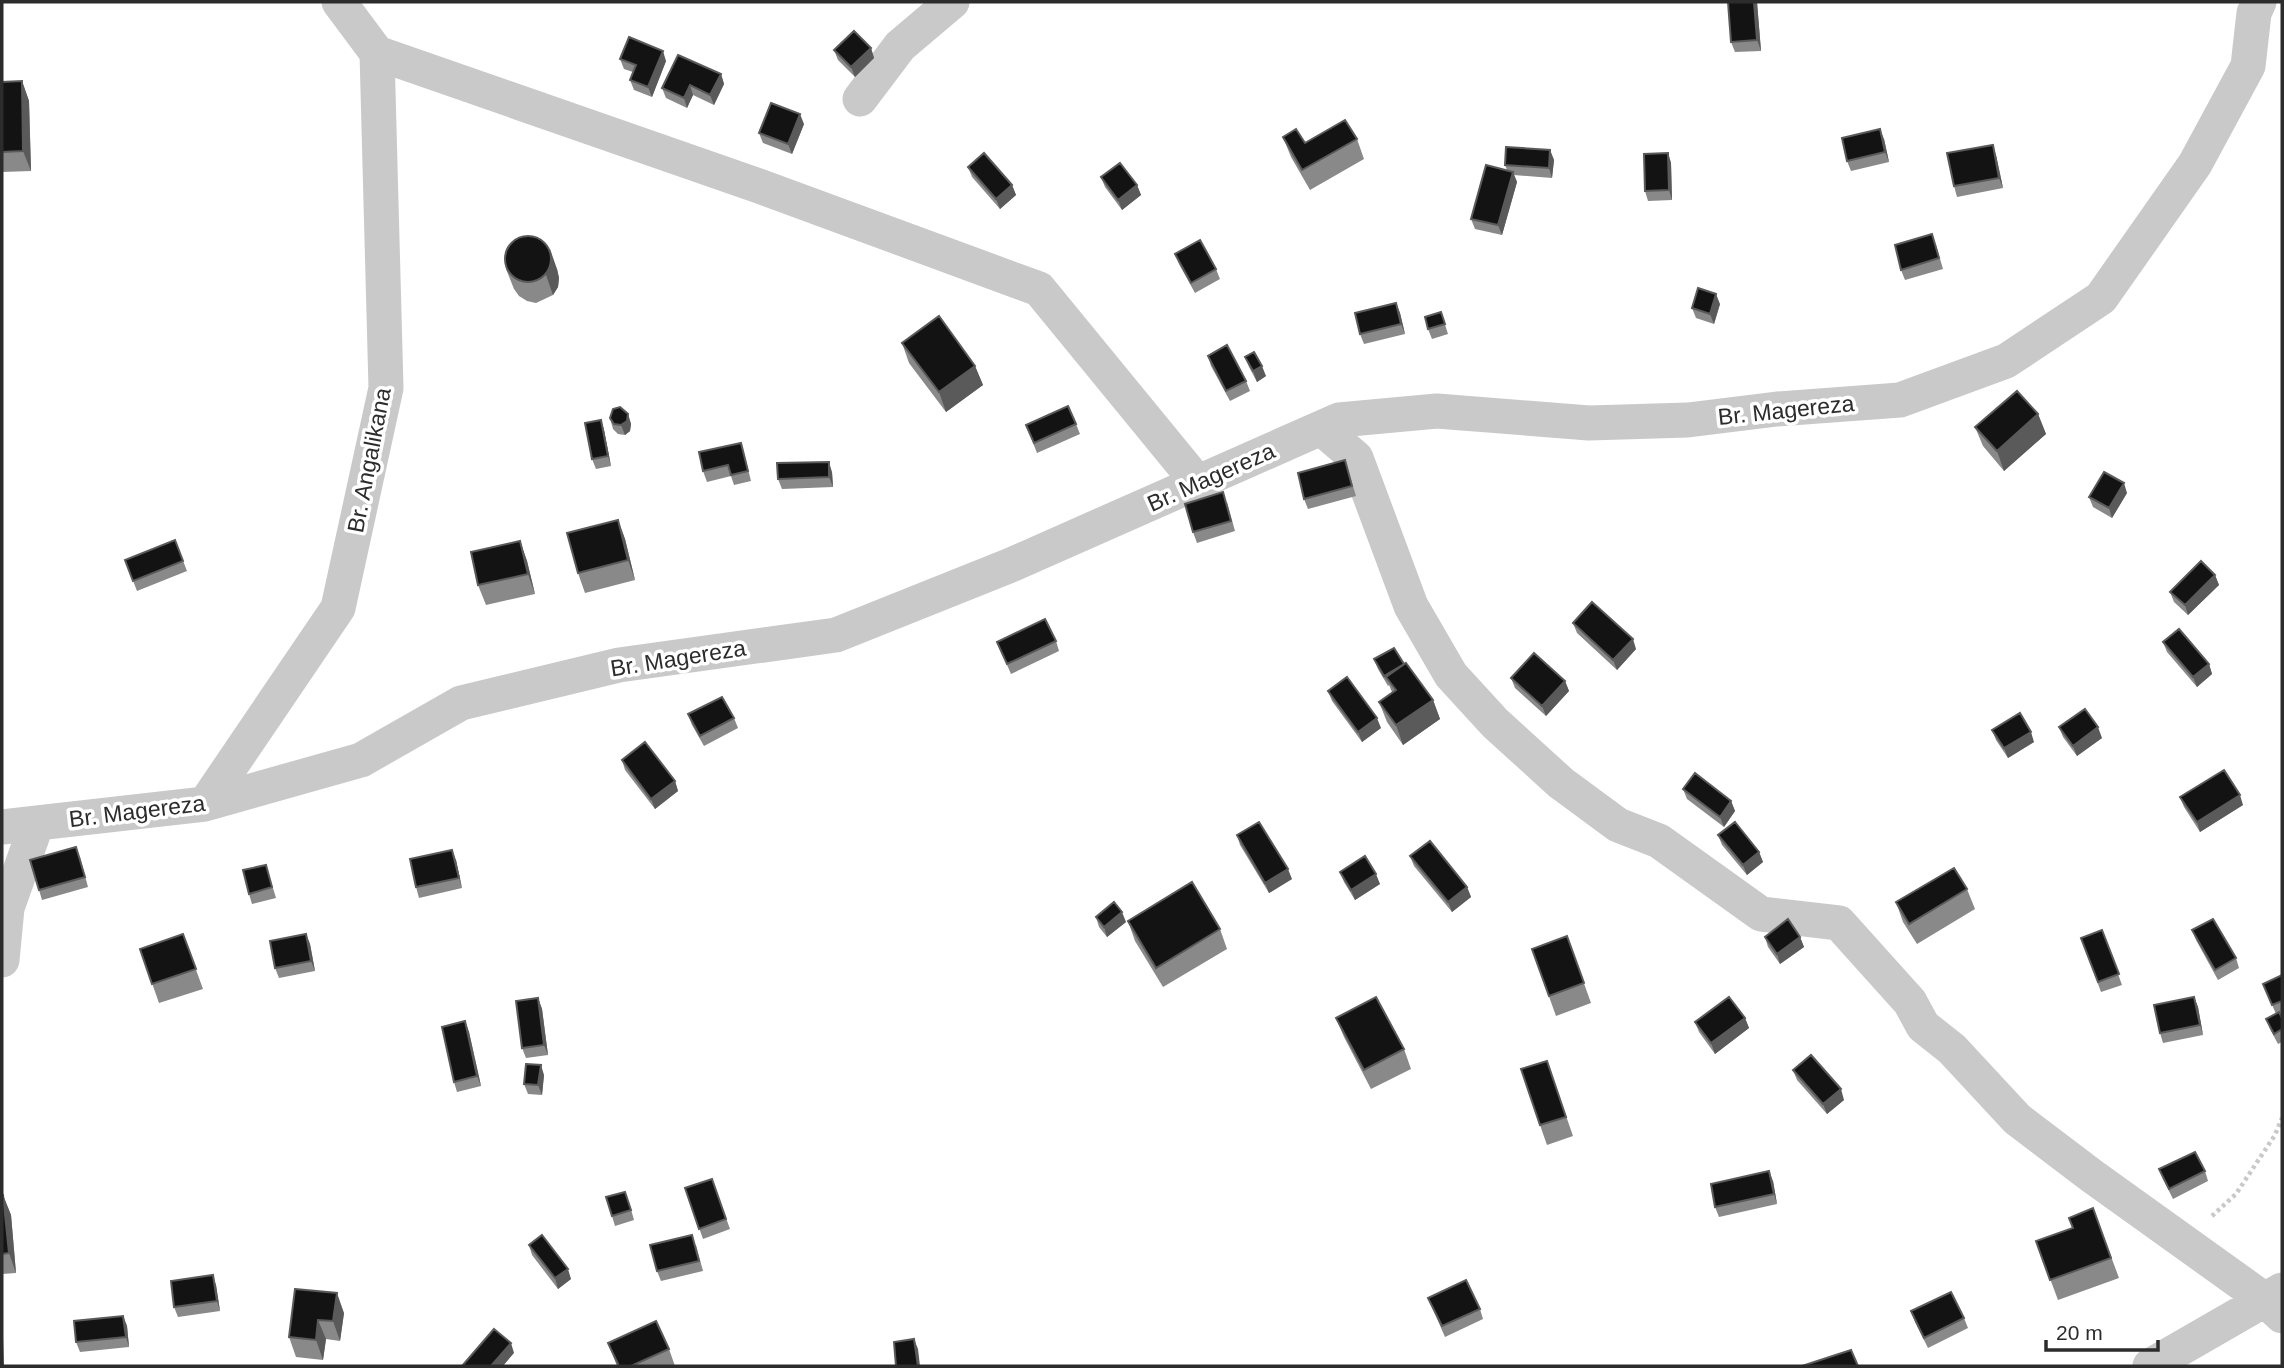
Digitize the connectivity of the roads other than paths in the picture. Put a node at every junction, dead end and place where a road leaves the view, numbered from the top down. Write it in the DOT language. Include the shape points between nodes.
graph roads {
  1 [pos="339,2"];
  2 [pos="952,2"];
  3 [pos="2259,2"];
  4 [pos="377,53"];
  5 [pos="860,99"];
  6 [pos="1321,428"];
  7 [pos="1198,483"];
  8 [pos="205,804"];
  9 [pos="37,823"];
  10 [pos="2,827"];
  11 [pos="2,960"];
  12 [pos="2276,1302"];
  13 [pos="2150,1366"];
  1 -- 4 [label="street"];
  2 -- 5 [label="street" via="900,46"];
  3 -- 6 [label="street, Br. Magereza" via="2248,66 2188,175 2101,298 2006,361 1900,400 1676,421 1588,423 1437,411 1339,420"];
  4 -- 7 [label="street" via="1039,289"];
  4 -- 8 [label="street, Br. Angalikana" via="386,388 338,608"];
  6 -- 7 [label="street, Br. Magereza"];
  6 -- 12 [label="street" via="1356,458 1411,606 1451,675 1495,723 1561,783 1618,825 1659,841 1761,914 1839,923 1910,1002 1923,1026 2017,1119"];
  7 -- 8 [label="street, Br. Magereza" via="836,635 619,665 461,703 361,760"];
  8 -- 9 [label="street, Br. Magereza"];
  9 -- 10 [label="street, Br. Magereza"];
  9 -- 11 [label="street" via="8,908"];
  12 -- 13 [label="street"];
}
